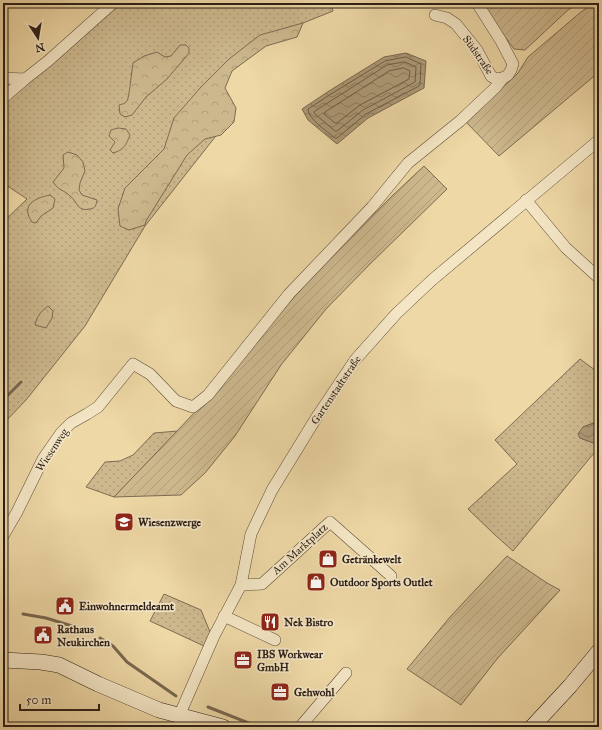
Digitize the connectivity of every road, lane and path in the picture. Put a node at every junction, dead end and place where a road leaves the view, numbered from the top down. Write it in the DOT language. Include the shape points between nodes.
graph roads {
  1 [pos="113,3"];
  2 [pos="477,3"];
  3 [pos="435,15"];
  4 [pos="3,78"];
  5 [pos="503,78"];
  6 [pos="24,79"];
  7 [pos="3,98"];
  8 [pos="599,140"];
  9 [pos="526,200"];
  10 [pos="599,278"];
  11 [pos="3,536"];
  12 [pos="391,576"];
  13 [pos="241,585"];
  14 [pos="224,616"];
  15 [pos="275,640"];
  16 [pos="599,651"];
  17 [pos="3,660"];
  18 [pos="346,673"];
  19 [pos="179,716"];
  20 [pos="223,727"];
  21 [pos="300,727"];
  22 [pos="532,727"];
  1 -- 6 [label="street"];
  2 -- 5 [label="street" via="513,64 508,75"];
  3 -- 5 [label="street, Südstraße" via="448,18 456,24 477,50 491,76 496,79"];
  4 -- 6 [label="street"];
  5 -- 11 [label="street, Wiesenweg" via="460,121 408,163 372,207 289,294 208,395 193,407 176,401 150,374 133,364 98,407 71,423 61,433 44,459"];
  6 -- 7 [label="street"];
  8 -- 9 [label="street, Gartenstadtstraße"];
  9 -- 10 [label="street" via="566,248"];
  9 -- 13 [label="street, Gartenstadtstraße" via="432,280 396,314 355,360 272,490 251,534"];
  12 -- 13 [label="street, Am Marktplatz" via="330,522 262,584"];
  13 -- 14 [label="street, Gartenstadtstraße"];
  14 -- 15 [label="street"];
  14 -- 19 [label="street, Gartenstadtstraße"];
  16 -- 22 [label="main road"];
  17 -- 19 [label="main road" via="59,665 110,690"];
  18 -- 21 [label="street"];
  19 -- 20 [label="main road"];
}
